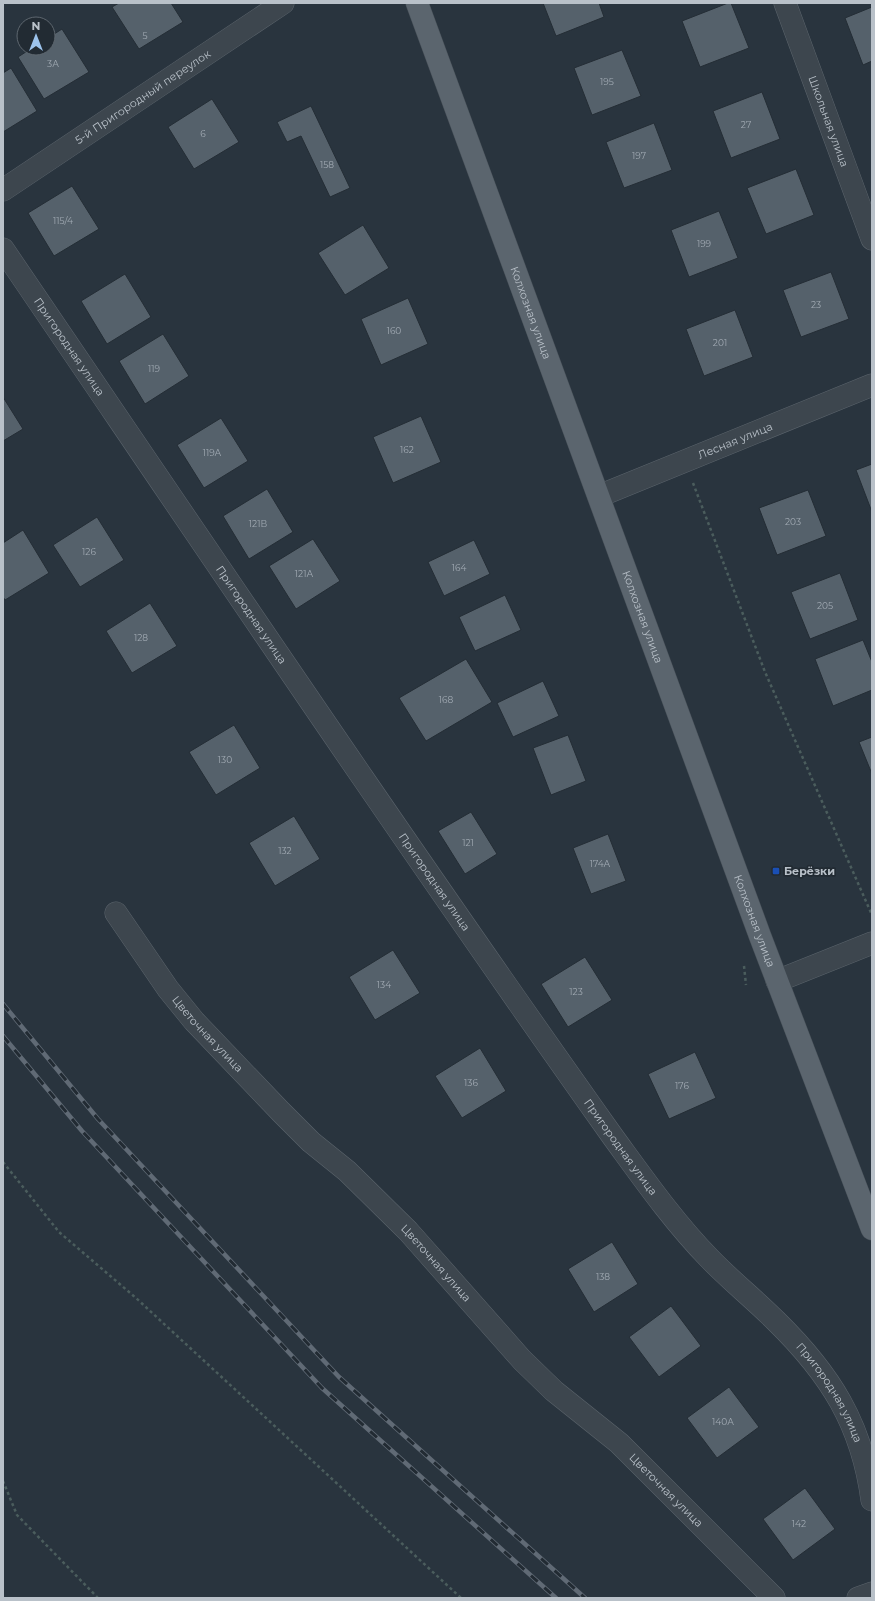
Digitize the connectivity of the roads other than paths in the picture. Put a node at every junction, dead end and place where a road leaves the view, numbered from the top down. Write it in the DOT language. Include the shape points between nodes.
graph roads {
  1 [pos="283,3"];
  2 [pos="417,3"];
  3 [pos="785,3"];
  4 [pos="3,190"];
  5 [pos="872,238"];
  6 [pos="3,249"];
  7 [pos="872,385"];
  8 [pos="599,496"];
  9 [pos="116,913"];
  10 [pos="872,943"];
  11 [pos="777,981"];
  12 [pos="872,1229"];
  13 [pos="872,1500"];
  14 [pos="872,1592"];
  15 [pos="774,1598"];
  16 [pos="858,1598"];
  1 -- 4 [label="street, 5-й Пригородный переулок"];
  2 -- 8 [label="main road, Колхозная улица"];
  3 -- 5 [label="street, Школьная улица"];
  6 -- 13 [label="street, Пригородная улица" via="440,889 615,1140 705,1255 795,1340 830,1384 850,1418 862,1449"];
  7 -- 8 [label="street, Лесная улица"];
  8 -- 11 [label="main road, Колхозная улица"];
  9 -- 15 [label="street, Цветочная улица" via="168,989 194,1021 281,1112 408,1230 522,1360 619,1443"];
  10 -- 11 [label="street"];
  11 -- 12 [label="main road, Колхозная улица"];
  14 -- 16 [label="street"];
}
